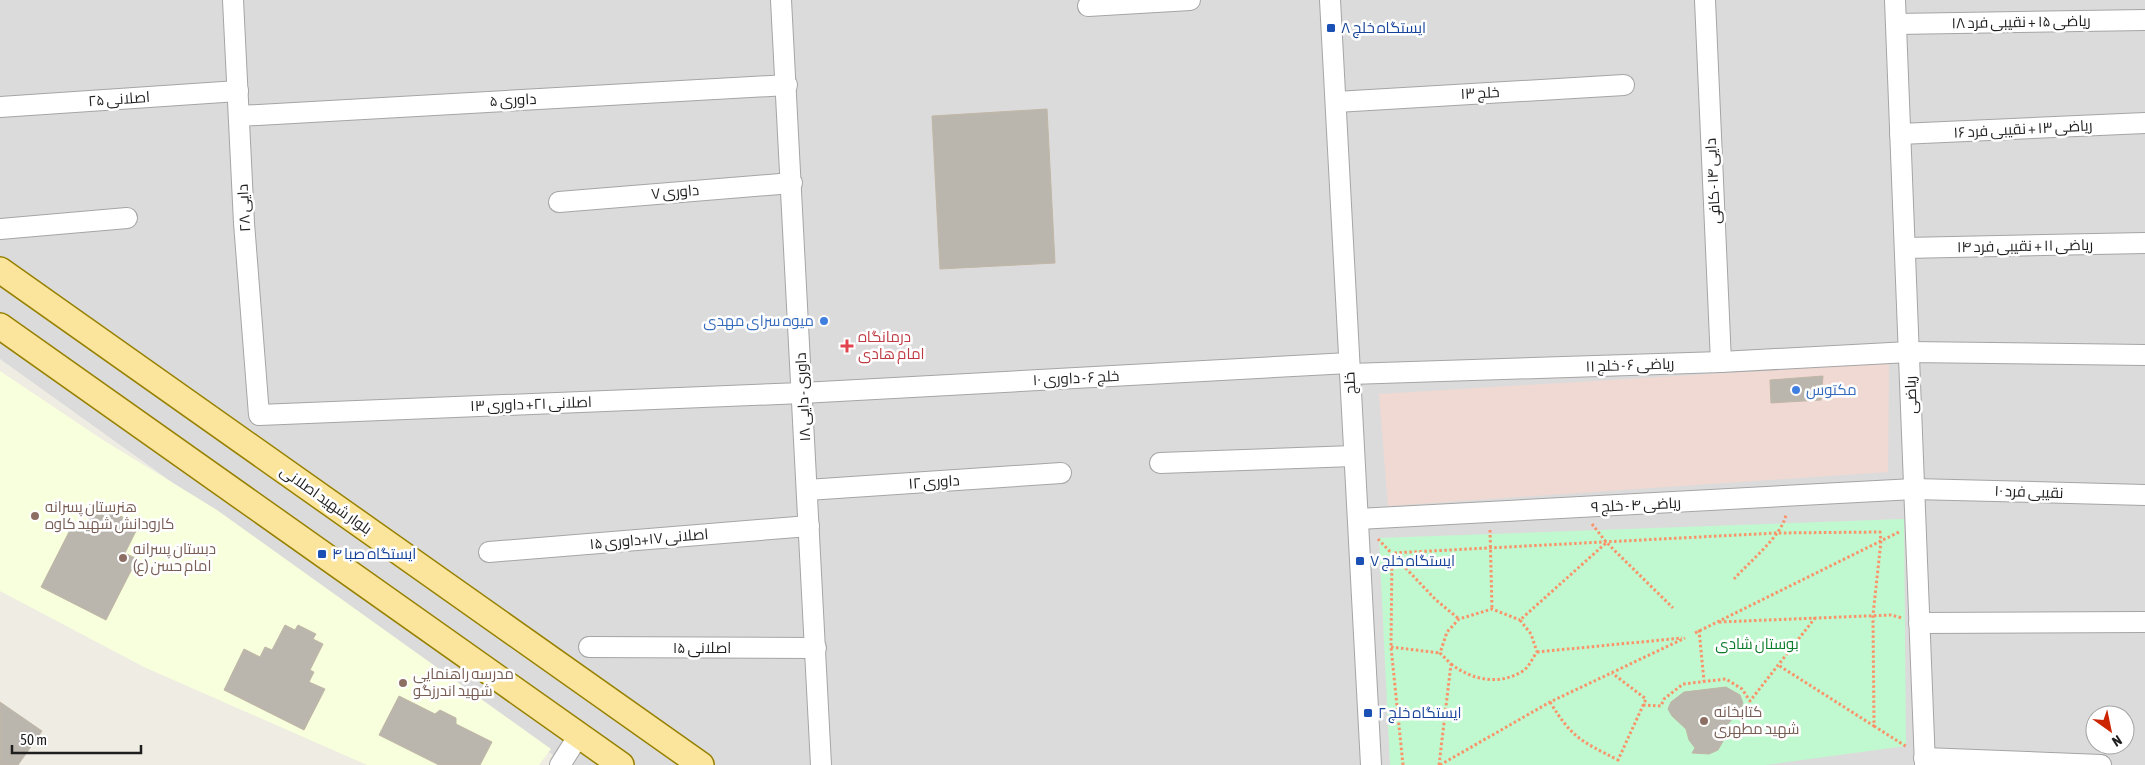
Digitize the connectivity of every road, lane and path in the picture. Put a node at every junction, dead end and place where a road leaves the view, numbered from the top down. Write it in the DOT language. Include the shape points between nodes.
graph roads {
  1 [pos="233,0"];
  2 [pos="780,0"];
  3 [pos="1190,0"];
  4 [pos="1330,0"];
  5 [pos="1704,0"];
  6 [pos="1895,0"];
  7 [pos="1088,6"];
  8 [pos="2145,20"];
  9 [pos="1896,24"];
  10 [pos="787,85"];
  11 [pos="1624,85"];
  12 [pos="238,91"];
  13 [pos="1336,102"];
  14 [pos="0,107"];
  15 [pos="239,116"];
  16 [pos="2145,123"];
  17 [pos="1900,134"];
  18 [pos="792,183"];
  19 [pos="559,202"];
  20 [pos="126,218"];
  21 [pos="0,229"];
  22 [pos="2145,244"];
  23 [pos="1905,248"];
  24 [pos="0,270"];
  25 [pos="0,326"];
  26 [pos="1909,352"];
  27 [pos="2145,355"];
  28 [pos="1721,362"];
  29 [pos="1350,368"];
  30 [pos="802,393"];
  31 [pos="259,415"];
  32 [pos="1354,456"];
  33 [pos="1160,463"];
  34 [pos="1060,473"];
  35 [pos="1914,489"];
  36 [pos="807,490"];
  37 [pos="2145,495"];
  38 [pos="1788,497"];
  39 [pos="1586,507"];
  40 [pos="1488,513"];
  41 [pos="1358,519"];
  42 [pos="1916,524"];
  43 [pos="809,526"];
  44 [pos="1776,533"];
  45 [pos="1881,541"];
  46 [pos="1606,542"];
  47 [pos="1492,549"];
  48 [pos="489,552"];
  49 [pos="1392,553"];
  50 [pos="1734,579"];
  51 [pos="1673,608"];
  52 [pos="1492,609"];
  53 [pos="1873,616"];
  54 [pos="1815,618"];
  55 [pos="1459,619"];
  56 [pos="1520,620"];
  57 [pos="1716,622"];
  58 [pos="2145,622"];
  59 [pos="1919,623"];
  60 [pos="1700,630"];
  61 [pos="1695,633"];
  62 [pos="589,647"];
  63 [pos="1391,647"];
  64 [pos="816,648"];
  65 [pos="1536,652"];
  66 [pos="1440,653"];
  67 [pos="1451,664"];
  68 [pos="1778,665"];
  69 [pos="1612,673"];
  70 [pos="1704,681"];
  71 [pos="1550,702"];
  72 [pos="1643,705"];
  73 [pos="1874,726"];
  74 [pos="579,735"];
  75 [pos="1924,762"];
  76 [pos="560,765"];
  77 [pos="620,765"];
  78 [pos="700,765"];
  79 [pos="822,765"];
  80 [pos="1371,765"];
  81 [pos="1402,765"];
  82 [pos="1439,765"];
  83 [pos="2101,765"];
  1 -- 12 [label="street, دایی ۲۸"];
  2 -- 10 [label="street, داوری - دایی ۱۸"];
  3 -- 7 [label="street"];
  4 -- 13 [label="street, خلج"];
  5 -- 28 [label="street, دایی ۱۴ - کافی"];
  6 -- 9 [label="street, ریاضی"];
  8 -- 9 [label="street, ریاضی ۱۵ + نقیبی فرد ۱۸"];
  9 -- 17 [label="street, ریاضی"];
  10 -- 15 [label="street, داوری ۵"];
  10 -- 18 [label="street, داوری - دایی ۱۸"];
  11 -- 13 [label="street, خلج ۱۳"];
  12 -- 14 [label="street, اصلانی ۲۵"];
  12 -- 15 [label="street, دایی ۲۸"];
  13 -- 29 [label="street, خلج"];
  15 -- 31 [label="street, دایی ۲۸"];
  16 -- 17 [label="street, ریاضی ۱۳ + نقیبی فرد ۱۶"];
  17 -- 23 [label="street, ریاضی"];
  18 -- 19 [label="street, داوری ۷"];
  18 -- 30 [label="street, داوری - دایی ۱۸"];
  20 -- 21 [label="street"];
  22 -- 23 [label="street, ریاضی ۱۱ + نقیبی فرد ۱۴"];
  23 -- 26 [label="street, ریاضی"];
  24 -- 78 [label="main road, بلوار شهید اصلانی"];
  25 -- 74 [label="main road"];
  26 -- 27 [label="street, ریاضی ۶ - خلج ۱۱"];
  26 -- 28 [label="street, ریاضی ۶ - خلج ۱۱"];
  26 -- 35 [label="street, ریاضی"];
  28 -- 29 [label="street, ریاضی ۶ - خلج ۱۱"];
  29 -- 30 [label="street, خلج ۶ - داوری ۱۰"];
  29 -- 32 [label="street, خلج"];
  30 -- 31 [label="street, اصلانی ۲۱+ داوری ۱۳"];
  30 -- 36 [label="street, داوری - دایی ۱۸"];
  32 -- 33 [label="street"];
  32 -- 41 [label="street, خلج"];
  34 -- 36 [label="street, داوری ۱۲"];
  35 -- 37 [label="street, نقیبی فرد ۱۰"];
  35 -- 38 [label="street, ریاضی ۴ - خلج ۹"];
  35 -- 42 [label="street, ریاضی"];
  36 -- 43 [label="street, داوری - دایی ۱۸"];
  38 -- 39 [label="street, ریاضی ۴ - خلج ۹"];
  38 -- 44 [label="path" via="1785,520"];
  39 -- 40 [label="street, ریاضی ۴ - خلج ۹"];
  39 -- 46 [label="path" via="1593,526"];
  40 -- 41 [label="street, ریاضی ۴ - خلج ۹"];
  40 -- 47 [label="path"];
  41 -- 49 [label="path"];
  41 -- 80 [label="street, خلج"];
  42 -- 45 [label="path"];
  42 -- 59 [label="street, ریاضی"];
  43 -- 48 [label="street, اصلانی ۱۷+داوری ۱۵"];
  43 -- 64 [label="street, داوری - دایی ۱۸"];
  44 -- 45 [label="path" via="1880,532"];
  44 -- 46 [label="path"];
  44 -- 50 [label="path"];
  45 -- 53 [label="path"];
  45 -- 57 [label="path"];
  46 -- 47 [label="path"];
  46 -- 51 [label="path"];
  46 -- 56 [label="path"];
  47 -- 49 [label="path"];
  47 -- 52 [label="path"];
  49 -- 55 [label="path" via="1436,600"];
  49 -- 63 [label="path"];
  52 -- 55 [label="path"];
  52 -- 56 [label="path"];
  53 -- 54 [label="path"];
  53 -- 59 [label="path" via="1891,615"];
  53 -- 73 [label="path"];
  54 -- 57 [label="path"];
  54 -- 68 [label="path"];
  55 -- 66 [label="path" via="1447,632"];
  56 -- 65 [label="path" via="1531,634"];
  57 -- 60 [label="path"];
  58 -- 59 [label="street"];
  59 -- 75 [label="street, ریاضی"];
  60 -- 61 [label="path"];
  60 -- 70 [label="path"];
  62 -- 64 [label="street, اصلانی ۱۵"];
  63 -- 66 [label="path"];
  63 -- 81 [label="path"];
  64 -- 79 [label="street, داوری - دایی ۱۸"];
  65 -- 67 [label="path" via="1525,670 1500,681 1466,675"];
  65 -- 69 [label="path" via="1685,638"];
  66 -- 67 [label="path"];
  67 -- 82 [label="path"];
  68 -- 70 [label="path" via="1750,701 1742,689 1726,679"];
  68 -- 73 [label="path"];
  69 -- 71 [label="path"];
  69 -- 72 [label="path" via="1646,699"];
  70 -- 72 [label="path" via="1683,684 1664,699 1661,706"];
  71 -- 72 [label="path" via="1564,726 1586,745 1618,760"];
  71 -- 82 [label="path"];
  73 -- 75 [label="path"];
  74 -- 76 [label="street"];
  74 -- 77 [label="main road"];
  75 -- 83 [label="street"];
}
